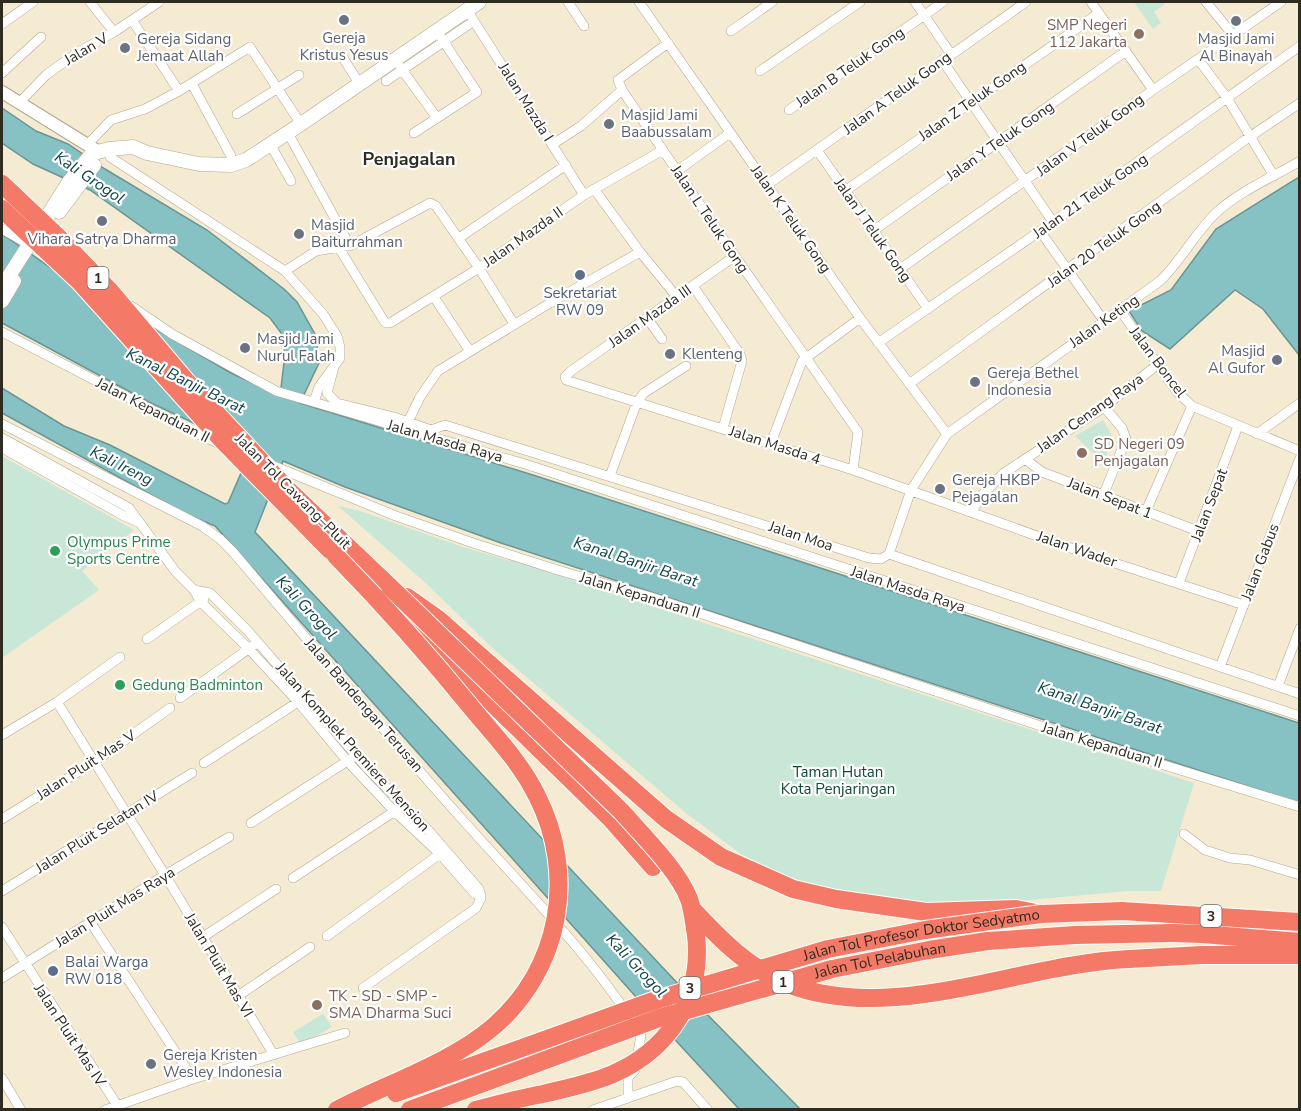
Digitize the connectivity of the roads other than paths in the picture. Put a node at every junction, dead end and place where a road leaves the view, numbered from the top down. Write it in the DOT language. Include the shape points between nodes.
graph roads {
  1 [pos="33,2"];
  2 [pos="90,2"];
  3 [pos="159,2"];
  4 [pos="479,2"];
  5 [pos="568,2"];
  6 [pos="639,2"];
  7 [pos="772,2"];
  8 [pos="860,2"];
  9 [pos="915,2"];
  10 [pos="944,2"];
  11 [pos="1026,2"];
  12 [pos="1091,2"];
  13 [pos="1207,2"];
  14 [pos="1281,2"];
  15 [pos="467,10"];
  16 [pos="1099,13"];
  17 [pos="924,15"];
  18 [pos="132,20"];
  19 [pos="2,24"];
  20 [pos="468,25"];
  21 [pos="584,26"];
  22 [pos="731,31"];
  23 [pos="114,32"];
  24 [pos="1233,35"];
  25 [pos="440,36"];
  26 [pos="41,37"];
  27 [pos="669,43"];
  28 [pos="1299,46"];
  29 [pos="1126,51"];
  30 [pos="951,54"];
  31 [pos="343,57"];
  32 [pos="1198,59"];
  33 [pos="942,60"];
  34 [pos="398,64"];
  35 [pos="760,71"];
  36 [pos="2,73"];
  37 [pos="299,75"];
  38 [pos="386,81"];
  39 [pos="192,84"];
  40 [pos="359,84"];
  41 [pos="277,89"];
  42 [pos="622,90"];
  43 [pos="1153,90"];
  44 [pos="179,91"];
  45 [pos="2,92"];
  46 [pos="1227,98"];
  47 [pos="970,102"];
  48 [pos="19,103"];
  49 [pos="1299,104"];
  50 [pos="789,110"];
  51 [pos="237,114"];
  52 [pos="437,118"];
  53 [pos="301,124"];
  54 [pos="288,133"];
  55 [pos="414,133"];
  56 [pos="730,134"];
  57 [pos="1251,136"];
  58 [pos="997,142"];
  59 [pos="270,144"];
  60 [pos="553,144"];
  61 [pos="663,150"];
  62 [pos="817,150"];
  63 [pos="99,155"];
  64 [pos="1299,161"];
  65 [pos="231,165"];
  66 [pos="566,165"];
  67 [pos="677,171"];
  68 [pos="1274,176"];
  69 [pos="291,181"];
  70 [pos="1024,182"];
  71 [pos="2,184"];
  72 [pos="767,185"];
  73 [pos="594,189"];
  74 [pos="845,191"];
  75 [pos="584,195"];
  76 [pos="2,208"];
  77 [pos="1053,222"];
  78 [pos="2,229"];
  79 [pos="873,231"];
  80 [pos="1040,231"];
  81 [pos="459,238"];
  82 [pos="35,240"];
  83 [pos="350,246"];
  84 [pos="339,248"];
  85 [pos="640,252"];
  86 [pos="735,256"];
  87 [pos="479,268"];
  88 [pos="900,269"];
  89 [pos="285,271"];
  90 [pos="1068,271"];
  91 [pos="693,286"];
  92 [pos="2,287"];
  93 [pos="434,297"];
  94 [pos="677,297"];
  95 [pos="2,301"];
  96 [pos="928,309"];
  97 [pos="1120,310"];
  98 [pos="647,318"];
  99 [pos="860,318"];
  100 [pos="1104,321"];
  101 [pos="514,324"];
  102 [pos="2,332"];
  103 [pos="662,339"];
  104 [pos="878,343"];
  105 [pos="469,350"];
  106 [pos="805,356"];
  107 [pos="1157,364"];
  108 [pos="686,366"];
  109 [pos="334,367"];
  110 [pos="565,377"];
  111 [pos="909,384"];
  112 [pos="312,402"];
  113 [pos="637,402"];
  114 [pos="1299,403"];
  115 [pos="1192,406"];
  116 [pos="1104,407"];
  117 [pos="408,422"];
  118 [pos="2,424"];
  119 [pos="1238,426"];
  120 [pos="723,428"];
  121 [pos="1257,434"];
  122 [pos="946,435"];
  123 [pos="2,438"];
  124 [pos="771,443"];
  125 [pos="2,448"];
  126 [pos="1299,451"];
  127 [pos="1299,458"];
  128 [pos="30,459"];
  129 [pos="1025,459"];
  130 [pos="853,470"];
  131 [pos="610,476"];
  132 [pos="911,490"];
  133 [pos="1103,496"];
  134 [pos="1146,511"];
  135 [pos="972,512"];
  136 [pos="1198,531"];
  137 [pos="331,550"];
  138 [pos="889,554"];
  139 [pos="1179,583"];
  140 [pos="390,587"];
  141 [pos="194,590"];
  142 [pos="210,594"];
  143 [pos="200,601"];
  144 [pos="1244,605"];
  145 [pos="1299,630"];
  146 [pos="147,639"];
  147 [pos="258,642"];
  148 [pos="249,649"];
  149 [pos="120,657"];
  150 [pos="1220,667"];
  151 [pos="1278,686"];
  152 [pos="1299,694"];
  153 [pos="180,698"];
  154 [pos="302,700"];
  155 [pos="57,702"];
  156 [pos="170,708"];
  157 [pos="1299,716"];
  158 [pos="2,735"];
  159 [pos="356,754"];
  160 [pos="94,762"];
  161 [pos="348,762"];
  162 [pos="204,763"];
  163 [pos="192,773"];
  164 [pos="404,804"];
  165 [pos="1299,807"];
  166 [pos="395,812"];
  167 [pos="127,813"];
  168 [pos="2,819"];
  169 [pos="251,823"];
  170 [pos="1184,834"];
  171 [pos="229,837"];
  172 [pos="442,852"];
  173 [pos="165,874"];
  174 [pos="1299,876"];
  175 [pos="292,878"];
  176 [pos="276,889"];
  177 [pos="2,891"];
  178 [pos="1041,914"];
  179 [pos="1299,922"];
  180 [pos="91,923"];
  181 [pos="2,927"];
  182 [pos="327,936"];
  183 [pos="202,937"];
  184 [pos="1299,942"];
  185 [pos="310,947"];
  186 [pos="1299,955"];
  187 [pos="24,964"];
  188 [pos="2,978"];
  189 [pos="363,988"];
  190 [pos="238,996"];
  191 [pos="345,1033"];
  192 [pos="274,1055"];
  193 [pos="2,1078"];
  194 [pos="193,1079"];
  195 [pos="628,1093"];
  196 [pos="117,1105"];
  197 [pos="21,1110"];
  198 [pos="105,1110"];
  199 [pos="337,1110"];
  200 [pos="352,1110"];
  201 [pos="410,1110"];
  202 [pos="476,1110"];
  203 [pos="593,1110"];
  204 [pos="708,1110"];
  1 -- 19 [label="street"];
  2 -- 23 [label="street"];
  3 -- 18 [label="street, Jalan V"];
  4 -- 15 [label="main road"];
  5 -- 21 [label="street"];
  6 -- 27 [label="street, Jalan K Teluk Gong"];
  7 -- 22 [label="street"];
  8 -- 35 [label="street"];
  9 -- 17 [label="street"];
  10 -- 17 [label="street, Jalan B Teluk Gong"];
  11 -- 30 [label="street, Jalan A Teluk Gong"];
  12 -- 16 [label="street"];
  13 -- 24 [label="street"];
  14 -- 24 [label="street, Jalan V Teluk Gong"];
  15 -- 25 [label="main road"];
  15 -- 60 [label="street, Jalan Mazda I"];
  16 -- 29 [label="street"];
  16 -- 47 [label="street, Jalan Z Teluk Gong"];
  17 -- 30 [label="street"];
  17 -- 50 [label="street, Jalan B Teluk Gong"];
  18 -- 23 [label="street, Jalan V"];
  18 -- 44 [label="street"];
  20 -- 25 [label="street"];
  23 -- 48 [label="street, Jalan V" via="46,75"];
  24 -- 32 [label="street, Jalan V Teluk Gong"];
  25 -- 34 [label="main road"];
  25 -- 52 [label="street" via="477,92"];
  26 -- 36 [label="street"];
  27 -- 42 [label="street, Jalan L Teluk Gong" via="618,80"];
  27 -- 56 [label="street, Jalan K Teluk Gong"];
  28 -- 46 [label="street, Jalan 21 Teluk Gong"];
  29 -- 43 [label="street"];
  29 -- 58 [label="street, Jalan Y Teluk Gong"];
  30 -- 33 [label="street, Jalan A Teluk Gong"];
  31 -- 40 [label="street"];
  32 -- 43 [label="street, Jalan V Teluk Gong"];
  32 -- 46 [label="street"];
  33 -- 47 [label="street"];
  33 -- 62 [label="street, Jalan A Teluk Gong"];
  34 -- 38 [label="street"];
  34 -- 40 [label="main road"];
  34 -- 52 [label="street"];
  37 -- 41 [label="street"];
  39 -- 41 [label="street" via="250,47"];
  39 -- 44 [label="street"];
  39 -- 65 [label="street" via="231,156"];
  40 -- 53 [label="main road"];
  41 -- 51 [label="street"];
  41 -- 53 [label="street"];
  42 -- 60 [label="street" via="581,126"];
  42 -- 61 [label="street, Jalan L Teluk Gong"];
  43 -- 70 [label="street, Jalan V Teluk Gong"];
  44 -- 63 [label="street" via="145,109 111,120"];
  45 -- 48 [label="street"];
  46 -- 57 [label="street"];
  46 -- 77 [label="street, Jalan 21 Teluk Gong"];
  47 -- 58 [label="street"];
  47 -- 74 [label="street, Jalan Z Teluk Gong"];
  48 -- 63 [label="street"];
  49 -- 57 [label="street, Jalan 20 Teluk Gong"];
  52 -- 55 [label="street"];
  53 -- 54 [label="main road"];
  54 -- 59 [label="main road"];
  54 -- 83 [label="street"];
  56 -- 67 [label="street"];
  56 -- 72 [label="street, Jalan K Teluk Gong"];
  57 -- 68 [label="street"];
  57 -- 90 [label="street, Jalan 20 Teluk Gong"];
  58 -- 70 [label="street"];
  58 -- 79 [label="street, Jalan Y Teluk Gong"];
  59 -- 65 [label="main road"];
  59 -- 69 [label="street"];
  60 -- 66 [label="street, Jalan Mazda I"];
  61 -- 67 [label="street, Jalan L Teluk Gong"];
  61 -- 73 [label="street, Jalan Mazda II"];
  62 -- 72 [label="street, Jalan A Teluk Gong"];
  62 -- 74 [label="street, Jalan J Teluk Gong"];
  63 -- 65 [label="main road" via="147,153 199,164"];
  63 -- 82 [label="main road"];
  63 -- 89 [label="street"];
  64 -- 68 [label="street, Jalan Keting"];
  66 -- 75 [label="street, Jalan Mazda I"];
  66 -- 81 [label="street"];
  67 -- 86 [label="street, Jalan L Teluk Gong"];
  68 -- 97 [label="street, Jalan Keting" via="1218,211 1169,272"];
  70 -- 77 [label="street"];
  70 -- 88 [label="street, Jalan V Teluk Gong"];
  71 -- 140 [label="highway, Jalan Tol Cawang–Pluit / 1, bridge" via="110,291 186,381 285,487"];
  72 -- 99 [label="street, Jalan K Teluk Gong"];
  73 -- 75 [label="street, Jalan Mazda II"];
  73 -- 85 [label="street"];
  74 -- 79 [label="street, Jalan J Teluk Gong"];
  75 -- 87 [label="street, Jalan Mazda II"];
  76 -- 137 [label="highway, Jalan Tol Cawang–Pluit / 1, bridge" via="80,282 223,441"];
  77 -- 80 [label="street, Jalan 21 Teluk Gong"];
  78 -- 82 [label="street, Jalan Masda Raya"];
  79 -- 88 [label="street, Jalan J Teluk Gong"];
  80 -- 90 [label="street"];
  80 -- 96 [label="street, Jalan 21 Teluk Gong"];
  81 -- 83 [label="street" via="430,203"];
  81 -- 87 [label="street"];
  82 -- 92 [label="main road"];
  82 -- 95 [label="main road"];
  82 -- 112 [label="street, Jalan Masda Raya" via="90,274 94,281 172,334 276,391"];
  83 -- 84 [label="street"];
  84 -- 89 [label="street" via="316,251"];
  84 -- 93 [label="street, Jalan Mazda II" via="386,323"];
  85 -- 94 [label="street"];
  85 -- 101 [label="street"];
  86 -- 91 [label="street, Jalan Mazda III"];
  86 -- 106 [label="street, Jalan L Teluk Gong"];
  87 -- 93 [label="street, Jalan Mazda II"];
  87 -- 101 [label="street"];
  88 -- 96 [label="street, Jalan J Teluk Gong"];
  89 -- 109 [label="street" via="324,314 337,336 340,358"];
  90 -- 100 [label="street"];
  90 -- 111 [label="street, Jalan 20 Teluk Gong"];
  91 -- 94 [label="street, Jalan Mazda III"];
  91 -- 120 [label="street" via="742,361"];
  93 -- 105 [label="street"];
  94 -- 98 [label="street, Jalan Mazda III"];
  96 -- 104 [label="street, Jalan 21 Teluk Gong"];
  97 -- 100 [label="street, Jalan Keting"];
  97 -- 107 [label="street, Jalan Boncel"];
  98 -- 103 [label="street"];
  98 -- 110 [label="street, Jalan Mazda III"];
  99 -- 104 [label="street, Jalan K Teluk Gong"];
  99 -- 106 [label="street"];
  100 -- 122 [label="street, Jalan Keting"];
  101 -- 105 [label="street"];
  102 -- 165 [label="street, Jalan Kepanduan II, bridge" via="202,436 396,516"];
  104 -- 111 [label="street, Jalan K Teluk Gong"];
  105 -- 117 [label="street" via="430,379"];
  106 -- 124 [label="street"];
  106 -- 130 [label="street, Jalan L Teluk Gong" via="858,432"];
  107 -- 115 [label="street, Jalan Boncel"];
  107 -- 116 [label="street, Jalan Cenang Raya"];
  108 -- 113 [label="street" via="644,393"];
  109 -- 112 [label="street"];
  109 -- 117 [label="street, Jalan Moa" via="327,393 334,401"];
  110 -- 113 [label="street, Jalan Masda 4" via="568,382"];
  111 -- 122 [label="street, Jalan K Teluk Gong"];
  112 -- 157 [label="street, Jalan Masda Raya" via="525,464"];
  113 -- 120 [label="street, Jalan Masda 4"];
  113 -- 131 [label="street"];
  114 -- 121 [label="street"];
  115 -- 119 [label="street, Jalan Boncel"];
  115 -- 134 [label="street"];
  116 -- 129 [label="street, Jalan Cenang Raya"];
  116 -- 133 [label="street" via="1126,439"];
  117 -- 131 [label="street, Jalan Moa" via="431,430 443,424"];
  118 -- 195 [label="street, Jalan Bandengan Terusan" via="202,526 233,552 618,998 641,1035 635,1070 628,1077"];
  119 -- 121 [label="street, Jalan Boncel"];
  119 -- 136 [label="street, Jalan Sepat"];
  120 -- 124 [label="street, Jalan Masda 4"];
  121 -- 126 [label="street, Jalan Boncel"];
  122 -- 132 [label="street, Jalan Keting"];
  123 -- 128 [label="street, Jalan Komplek Premiere Mension"];
  124 -- 130 [label="street, Jalan Masda 4"];
  125 -- 128 [label="street, Jalan Komplek Premiere Mension"];
  127 -- 144 [label="street, Jalan Gabus"];
  128 -- 141 [label="street, Jalan Komplek Premiere Mension" via="138,522"];
  129 -- 133 [label="street, Jalan Sepat 1" via="1042,472"];
  129 -- 135 [label="street, Jalan Cenang Raya" via="996,480"];
  130 -- 132 [label="street, Jalan Masda 4"];
  131 -- 138 [label="street, Jalan Moa" via="869,558"];
  132 -- 135 [label="street, Jalan Wader"];
  132 -- 138 [label="street, Jalan Keting"];
  133 -- 134 [label="street, Jalan Sepat 1"];
  134 -- 136 [label="street, Jalan Sepat 1"];
  135 -- 139 [label="street, Jalan Wader"];
  136 -- 139 [label="street, Jalan Sepat"];
  137 -- 186 [label="highway, bridge" via="603,811 727,946 787,984 828,996 869,1000 1086,963 1202,955"];
  137 -- 199 [label="highway, bridge" via="391,612 526,777 550,826 560,882 556,925 549,946 529,985 494,1027 433,1064"];
  138 -- 150 [label="street, Jalan Moa"];
  139 -- 144 [label="street, Jalan Wader"];
  140 -- 178 [label="highway, bridge" via="438,619 623,783 721,857 793,889 836,899 926,912 1016,909"];
  140 -- 202 [label="highway, bridge" via="630,821 683,888 695,927 698,954 690,998 671,1032 656,1046 637,1061 590,1084"];
  141 -- 142 [label="street"];
  141 -- 143 [label="street, Jalan Komplek Premiere Mension"];
  142 -- 143 [label="street"];
  142 -- 147 [label="street, Jalan Komplek Premiere Mension"];
  143 -- 146 [label="street"];
  143 -- 148 [label="street, Jalan Komplek Premiere Mension"];
  144 -- 150 [label="street, Jalan Gabus"];
  145 -- 151 [label="street"];
  147 -- 148 [label="street"];
  147 -- 154 [label="street, Jalan Komplek Premiere Mension"];
  148 -- 153 [label="street"];
  148 -- 154 [label="street, Jalan Komplek Premiere Mension"];
  149 -- 155 [label="street"];
  150 -- 151 [label="street, Jalan Moa"];
  151 -- 152 [label="street, Jalan Moa"];
  154 -- 159 [label="street, Jalan Komplek Premiere Mension"];
  154 -- 161 [label="street, Jalan Komplek Premiere Mension"];
  154 -- 162 [label="street"];
  155 -- 158 [label="street"];
  155 -- 160 [label="street, Jalan Pluit Mas VI"];
  156 -- 160 [label="street, Jalan Pluit Mas V"];
  159 -- 161 [label="street"];
  159 -- 164 [label="street, Jalan Komplek Premiere Mension"];
  160 -- 167 [label="street, Jalan Pluit Mas VI"];
  160 -- 168 [label="street, Jalan Pluit Mas V"];
  161 -- 166 [label="street, Jalan Komplek Premiere Mension"];
  161 -- 169 [label="street"];
  163 -- 167 [label="street, Jalan Pluit Selatan IV"];
  164 -- 166 [label="street"];
  164 -- 172 [label="street, Jalan Komplek Premiere Mension"];
  166 -- 172 [label="street, Jalan Komplek Premiere Mension"];
  166 -- 175 [label="street"];
  167 -- 173 [label="street, Jalan Pluit Mas VI"];
  167 -- 177 [label="street, Jalan Pluit Selatan IV"];
  170 -- 174 [label="street" via="1205,850"];
  171 -- 173 [label="street, Jalan Pluit Mas Raya"];
  172 -- 182 [label="street"];
  172 -- 189 [label="street, Jalan Komplek Premiere Mension" via="478,893 478,905"];
  173 -- 180 [label="street, Jalan Pluit Mas Raya"];
  173 -- 183 [label="street, Jalan Pluit Mas VI"];
  176 -- 183 [label="street"];
  178 -- 179 [label="highway, Jalan Tol Profesor Doktor Sedyatmo / 3" via="1122,911"];
  178 -- 200 [label="highway, Jalan Tol Profesor Doktor Sedyatmo / 3, bridge" via="881,938 735,975 585,1024"];
  180 -- 187 [label="street, Jalan Pluit Mas Raya"];
  180 -- 194 [label="street"];
  181 -- 187 [label="street, Jalan Pluit Mas IV"];
  183 -- 190 [label="street, Jalan Pluit Mas VI"];
  184 -- 201 [label="highway, Jalan Tol Pelabuhan / 1, bridge" via="1173,933 1075,935 928,950 832,969 659,1018"];
  185 -- 190 [label="street"];
  187 -- 188 [label="street, Jalan Pluit Mas Raya"];
  187 -- 196 [label="street, Jalan Pluit Mas IV"];
  190 -- 192 [label="street, Jalan Pluit Mas VI"];
  191 -- 192 [label="street"];
  192 -- 194 [label="street"];
  193 -- 197 [label="street"];
  194 -- 196 [label="street"];
  195 -- 203 [label="street"];
  195 -- 204 [label="street" via="683,1082"];
  196 -- 198 [label="street"];
}
